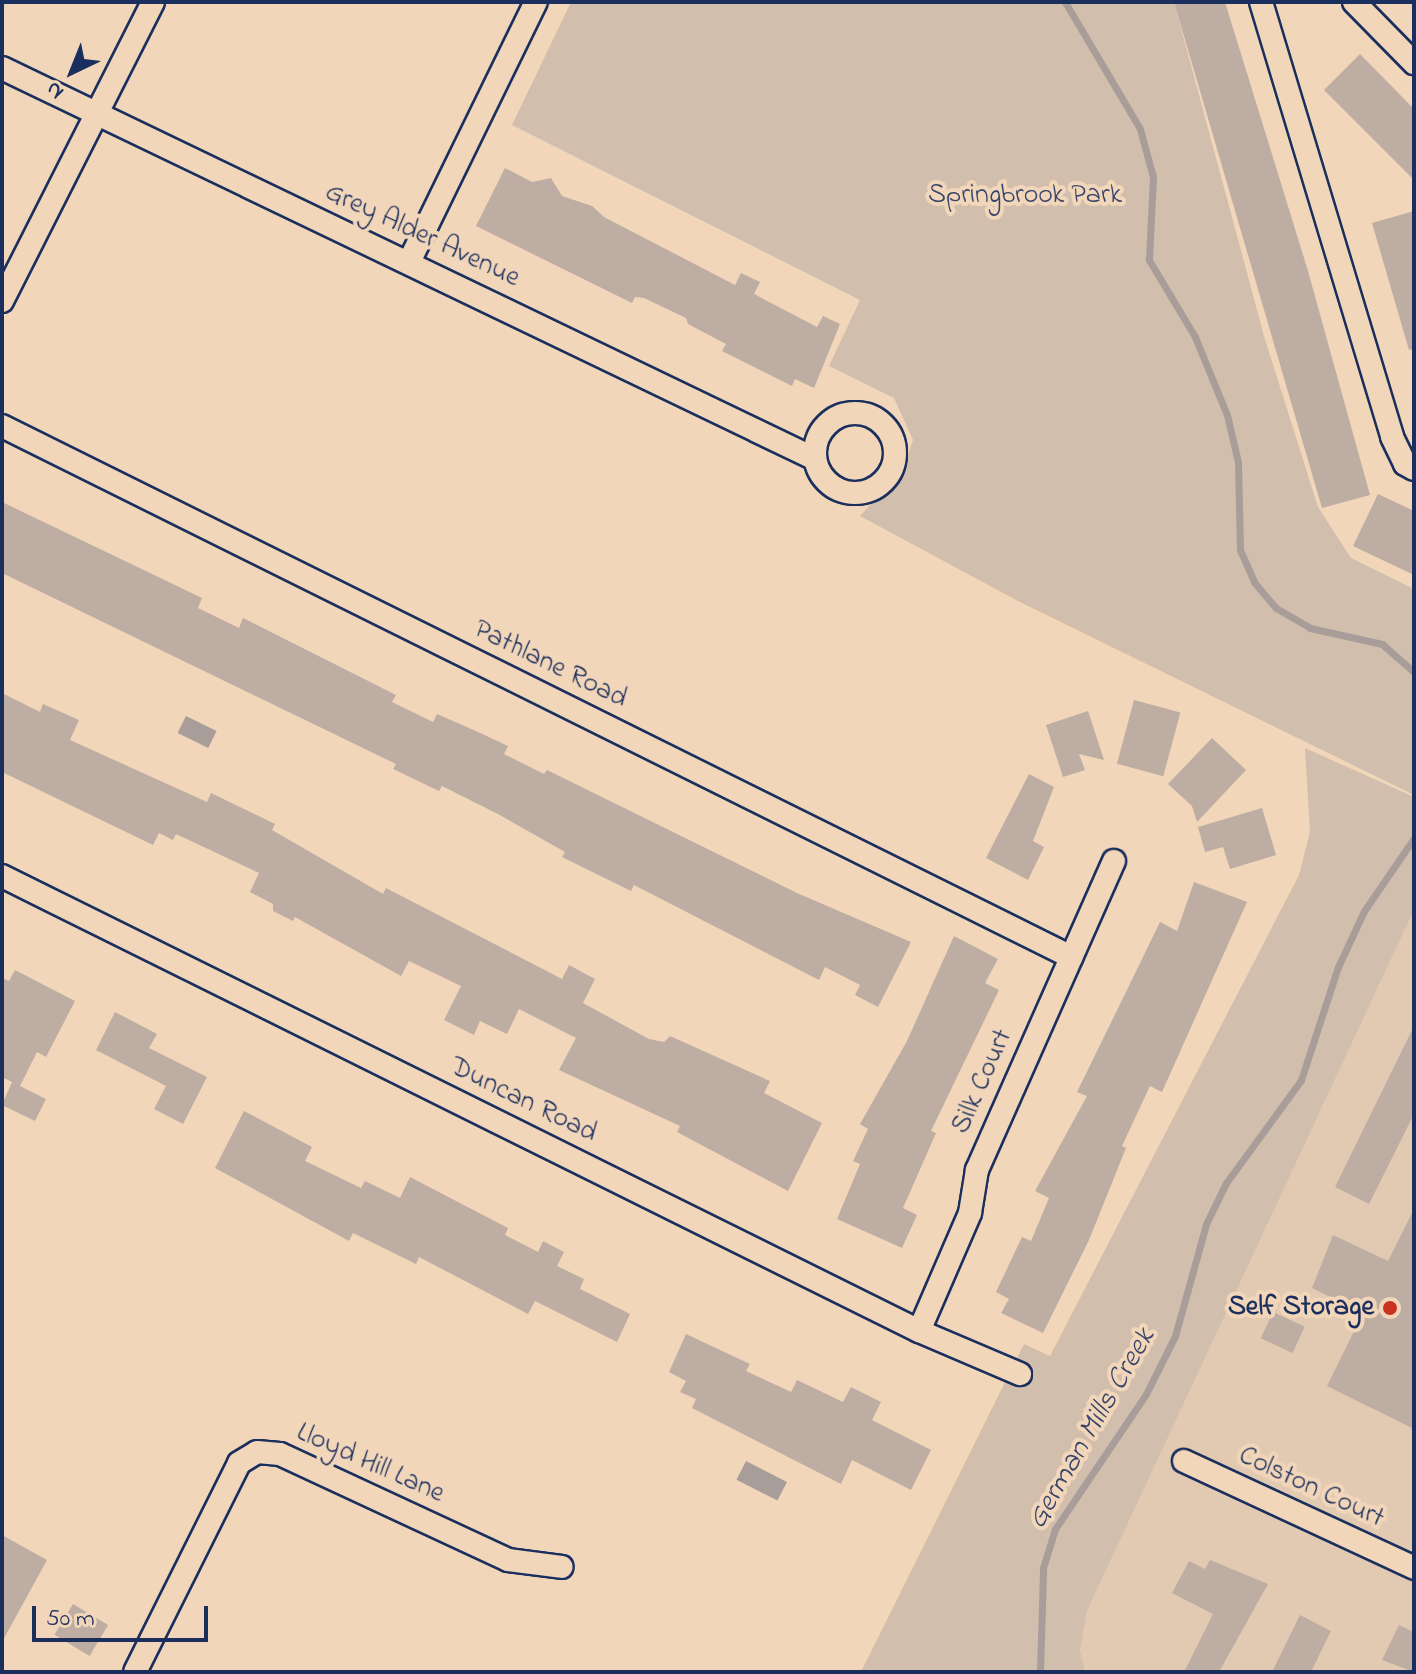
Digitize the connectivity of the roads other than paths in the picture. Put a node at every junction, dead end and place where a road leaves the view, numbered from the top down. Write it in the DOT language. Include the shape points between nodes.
graph roads {
  1 [pos="153,2"];
  2 [pos="536,2"];
  3 [pos="1261,2"];
  4 [pos="1354,2"];
  5 [pos="1414,63"];
  6 [pos="2,68"];
  7 [pos="96,115"];
  8 [pos="409,262"];
  9 [pos="2,301"];
  10 [pos="2,426"];
  11 [pos="815,459"];
  12 [pos="1414,469"];
  13 [pos="1114,861"];
  14 [pos="2,876"];
  15 [pos="1071,957"];
  16 [pos="919,1331"];
  17 [pos="1020,1374"];
  18 [pos="1184,1461"];
  19 [pos="562,1567"];
  20 [pos="1414,1568"];
  21 [pos="135,1672"];
  1 -- 7 [label="street"];
  2 -- 8 [label="street"];
  3 -- 12 [label="street" via="1392,437 1405,464"];
  4 -- 5 [label="street"];
  6 -- 7 [label="street, Grey Alder Avenue"];
  7 -- 8 [label="street, Grey Alder Avenue"];
  7 -- 9 [label="street"];
  8 -- 11 [label="street, Grey Alder Avenue"];
  10 -- 15 [label="street, Pathlane Road"];
  13 -- 15 [label="street, Silk Court"];
  14 -- 16 [label="street, Duncan Road"];
  15 -- 16 [label="street, Silk Court" via="977,1170 970,1213"];
  16 -- 17 [label="street, Duncan Road"];
  18 -- 20 [label="street, Colston Court"];
  19 -- 21 [label="street, Lloyd Hill Lane" via="508,1560 280,1454 257,1452 239,1463"];
}
